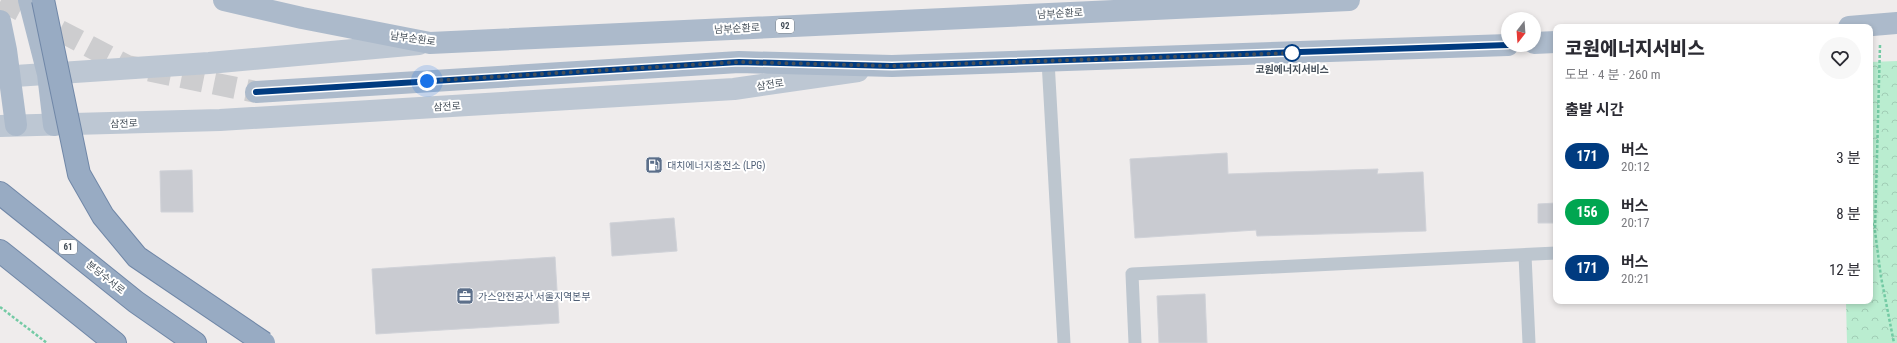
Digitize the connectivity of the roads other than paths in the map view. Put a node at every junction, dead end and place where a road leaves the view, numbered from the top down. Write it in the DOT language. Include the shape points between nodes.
graph roads {
  1 [pos="29,0"];
  2 [pos="43,0"];
  3 [pos="224,0"];
  4 [pos="1349,0"];
  5 [pos="0,21"];
  6 [pos="1897,23"];
  7 [pos="1873,25"];
  8 [pos="1553,42"];
  9 [pos="430,43"];
  10 [pos="1541,43"];
  11 [pos="1501,45"];
  12 [pos="1048,61"];
  13 [pos="892,66"];
  14 [pos="48,74"];
  15 [pos="5,77"];
  16 [pos="256,92"];
  17 [pos="54,124"];
  18 [pos="8,126"];
  19 [pos="0,193"];
  20 [pos="0,251"];
  21 [pos="1553,253"];
  22 [pos="1525,255"];
  23 [pos="115,343"];
  24 [pos="195,343"];
  25 [pos="264,343"];
  26 [pos="1064,343"];
  27 [pos="1135,343"];
  28 [pos="1529,343"];
  1 -- 14 [label="main road"];
  2 -- 25 [label="highway, bridge" via="79,174 103,216 137,256"];
  3 -- 9 [label="main road, 남부순환로 / 92"];
  4 -- 9 [label="main road, 남부순환로 / 92"];
  5 -- 15 [label="main road"];
  6 -- 7 [label="main road, bridge"];
  8 -- 10 [label="main road"];
  9 -- 14 [label="main road" via="209,63"];
  11 -- 12 [label="main road"];
  12 -- 13 [label="main road"];
  12 -- 26 [label="lane"];
  13 -- 16 [label="main road" via="739,62"];
  13 -- 17 [label="main road, 삼전로" via="734,89 220,120"];
  14 -- 15 [label="main road"];
  14 -- 17 [label="main road"];
  15 -- 18 [label="main road"];
  17 -- 18 [label="main road, 삼전로"];
  19 -- 24 [label="highway, 분당수서로 / 61" via="136,302"];
  20 -- 23 [label="highway"];
  21 -- 22 [label="lane"];
  22 -- 27 [label="lane" via="1132,274"];
  22 -- 28 [label="lane"];
}
